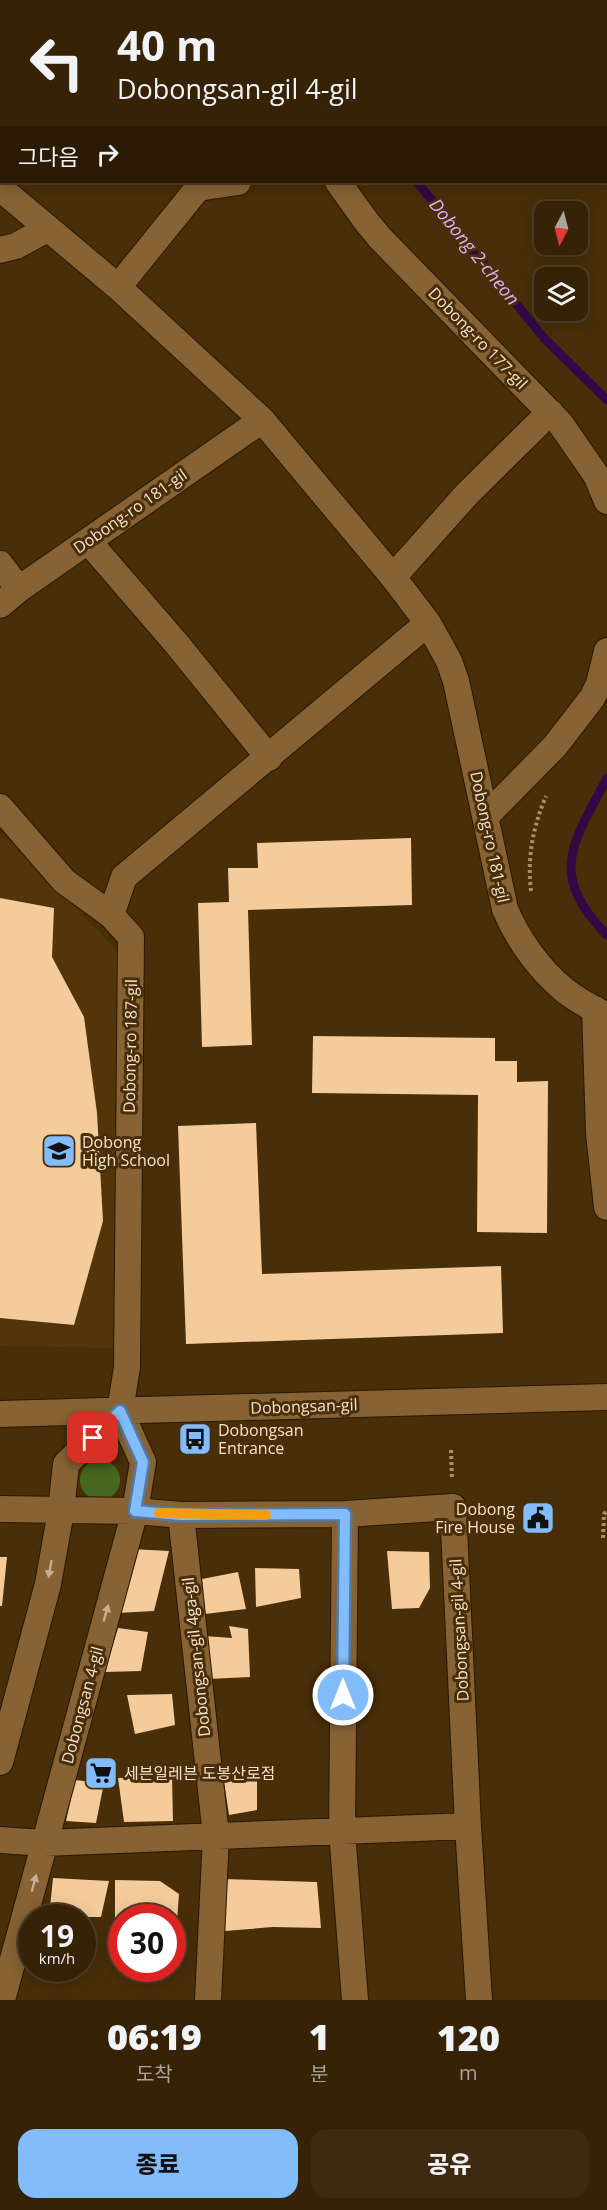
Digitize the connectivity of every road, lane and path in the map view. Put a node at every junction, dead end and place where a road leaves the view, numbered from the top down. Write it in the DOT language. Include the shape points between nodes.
graph roads {
  1 [pos="223,183"];
  2 [pos="339,183"];
  3 [pos="194,185"];
  4 [pos="0,188"];
  5 [pos="47,229"];
  6 [pos="0,250"];
  7 [pos="118,287"];
  8 [pos="550,412"];
  9 [pos="262,420"];
  10 [pos="607,501"];
  11 [pos="88,541"];
  12 [pos="0,564"];
  13 [pos="393,577"];
  14 [pos="9,597"];
  15 [pos="429,623"];
  16 [pos="607,651"];
  17 [pos="269,758"];
  18 [pos="550,789"];
  19 [pos="0,807"];
  20 [pos="486,816"];
  21 [pos="532,895"];
  22 [pos="111,915"];
  23 [pos="601,1012"];
  24 [pos="607,1208"];
  25 [pos="607,1397"];
  26 [pos="120,1411"];
  27 [pos="0,1414"];
  28 [pos="0,1509"];
  29 [pos="61,1511"];
  30 [pos="135,1511"];
  31 [pos="607,1511"];
  32 [pos="345,1514"];
  33 [pos="181,1515"];
  34 [pos="603,1538"];
  35 [pos="0,1762"];
  36 [pos="468,1826"];
  37 [pos="342,1831"];
  38 [pos="216,1836"];
  39 [pos="4,1840"];
  40 [pos="44,1843"];
  41 [pos="2,2000"];
  42 [pos="208,2000"];
  43 [pos="355,2000"];
  44 [pos="479,2000"];
  1 -- 3 [label="street"];
  2 -- 8 [label="street, Dobong-ro 177-gil" via="380,238"];
  3 -- 7 [label="street"];
  4 -- 5 [label="street, Dobong-ro 181-gil"];
  5 -- 6 [label="street"];
  5 -- 7 [label="street, Dobong-ro 181-gil"];
  7 -- 9 [label="street, Dobong-ro 181-gil"];
  8 -- 10 [label="street, Dobong-ro 177-gil" via="579,448"];
  8 -- 13 [label="street" via="467,494"];
  9 -- 11 [label="street, Dobong-ro 181-gil"];
  9 -- 13 [label="street, Dobong-ro 181-gil"];
  11 -- 14 [label="street, Dobong-ro 181-gil"];
  11 -- 17 [label="street"];
  12 -- 14 [label="street"];
  13 -- 15 [label="street, Dobong-ro 181-gil"];
  15 -- 17 [label="street"];
  15 -- 20 [label="street, Dobong-ro 181-gil" via="456,681"];
  16 -- 20 [label="street" via="592,698 555,746"];
  17 -- 22 [label="street" via="124,877"];
  18 -- 21 [label="path" via="531,842"];
  19 -- 22 [label="street, Dobong-ro 187-gil" via="64,881"];
  20 -- 23 [label="street, Dobong-ro 181-gil" via="512,926 562,988"];
  22 -- 26 [label="street, Dobong-ro 187-gil" via="131,937 127,1367"];
  23 -- 24 [label="street" via="599,1133"];
  25 -- 26 [label="street, Dobongsan-gil"];
  26 -- 27 [label="street, Dobongsan-gil"];
  26 -- 29 [label="street" via="66,1464"];
  26 -- 30 [label="street, Dobongsan 4-gil" via="143,1462"];
  28 -- 29 [label="street, Dobongsan-gil 4-gil"];
  29 -- 30 [label="street, Dobongsan-gil 4-gil"];
  29 -- 35 [label="street, one-way" via="48,1584"];
  30 -- 33 [label="street, Dobongsan-gil 4-gil"];
  40 -- 30 [label="street, Dobongsan 4-gil, one-way"];
  31 -- 34 [label="path"];
  32 -- 33 [label="street, Dobongsan-gil 4-gil"];
  32 -- 36 [label="street, Dobongsan-gil 4-gil" via="453,1507"];
  32 -- 37 [label="street"];
  33 -- 38 [label="street, Dobongsan-gil 4ga-gil"];
  36 -- 37 [label="street"];
  36 -- 44 [label="street, Dobongsan-gil 4-gil"];
  37 -- 38 [label="street"];
  37 -- 43 [label="street"];
  38 -- 40 [label="street"];
  38 -- 42 [label="street, Dobongsan-gil 4ga-gil"];
  39 -- 40 [label="street"];
  41 -- 40 [label="street, Dobongsan 4-gil, one-way"];
}
